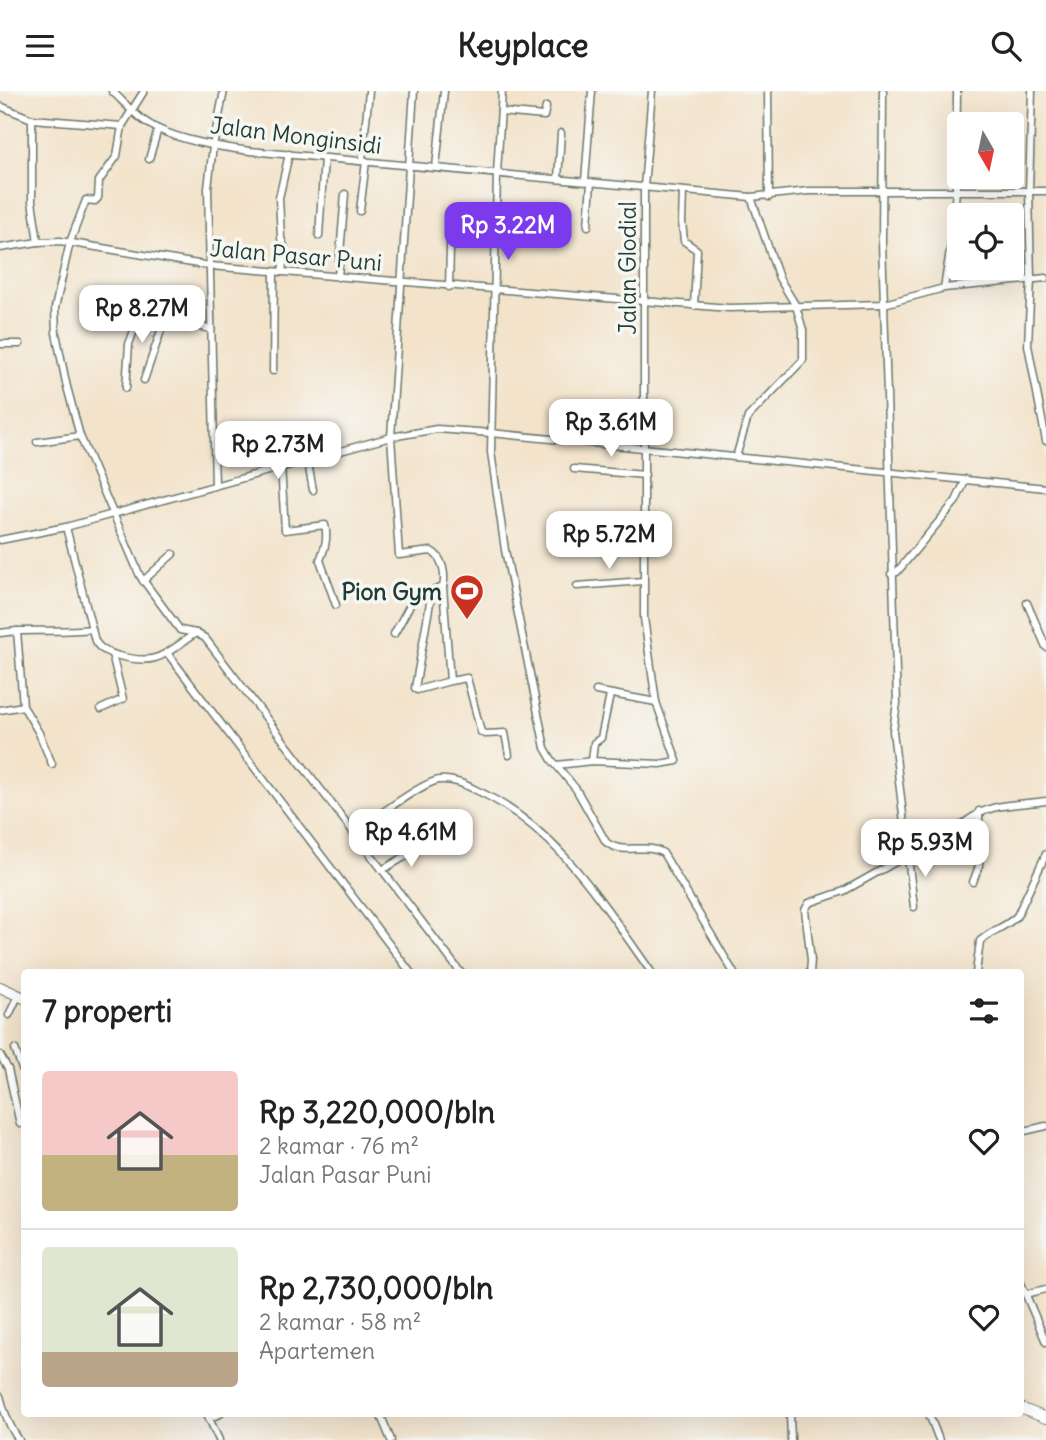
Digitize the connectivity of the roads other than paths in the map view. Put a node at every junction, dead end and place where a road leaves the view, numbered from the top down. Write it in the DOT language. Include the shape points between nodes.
graph roads {
  1 [pos="112,91"];
  2 [pos="144,91"];
  3 [pos="224,91"];
  4 [pos="369,91"];
  5 [pos="414,91"];
  6 [pos="444,91"];
  7 [pos="502,91"];
  8 [pos="592,91"];
  9 [pos="652,91"];
  10 [pos="768,91"];
  11 [pos="883,91"];
  12 [pos="957,91"];
  13 [pos="1032,91"];
  14 [pos="0,106"];
  15 [pos="546,107"];
  16 [pos="131,109"];
  17 [pos="501,112"];
  18 [pos="32,119"];
  19 [pos="122,126"];
  20 [pos="158,129"];
  21 [pos="561,133"];
  22 [pos="213,146"];
  23 [pos="289,154"];
  24 [pos="324,158"];
  25 [pos="149,159"];
  26 [pos="364,161"];
  27 [pos="408,165"];
  28 [pos="436,167"];
  29 [pos="497,173"];
  30 [pos="558,179"];
  31 [pos="588,182"];
  32 [pos="645,187"];
  33 [pos="881,190"];
  34 [pos="683,191"];
  35 [pos="956,191"];
  36 [pos="1029,191"];
  37 [pos="1046,191"];
  38 [pos="345,194"];
  39 [pos="751,197"];
  40 [pos="769,197"];
  41 [pos="360,211"];
  42 [pos="451,213"];
  43 [pos="588,226"];
  44 [pos="319,236"];
  45 [pos="38,242"];
  46 [pos="70,242"];
  47 [pos="0,248"];
  48 [pos="210,266"];
  49 [pos="274,272"];
  50 [pos="282,272"];
  51 [pos="338,277"];
  52 [pos="1046,278"];
  53 [pos="1031,279"];
  54 [pos="401,282"];
  55 [pos="449,286"];
  56 [pos="944,288"];
  57 [pos="494,289"];
  58 [pos="645,302"];
  59 [pos="884,304"];
  60 [pos="694,306"];
  61 [pos="796,306"];
  62 [pos="165,319"];
  63 [pos="211,329"];
  64 [pos="0,344"];
  65 [pos="20,344"];
  66 [pos="273,371"];
  67 [pos="144,380"];
  68 [pos="125,389"];
  69 [pos="491,433"];
  70 [pos="80,436"];
  71 [pos="391,437"];
  72 [pos="1046,441"];
  73 [pos="37,442"];
  74 [pos="644,446"];
  75 [pos="736,457"];
  76 [pos="307,458"];
  77 [pos="281,466"];
  78 [pos="574,469"];
  79 [pos="888,471"];
  80 [pos="645,475"];
  81 [pos="966,479"];
  82 [pos="215,486"];
  83 [pos="1046,488"];
  84 [pos="313,490"];
  85 [pos="112,513"];
  86 [pos="66,527"];
  87 [pos="0,540"];
  88 [pos="173,554"];
  89 [pos="891,573"];
  90 [pos="143,581"];
  91 [pos="643,581"];
  92 [pos="577,586"];
  93 [pos="443,587"];
  94 [pos="432,592"];
  95 [pos="1027,603"];
  96 [pos="336,605"];
  97 [pos="92,629"];
  98 [pos="17,631"];
  99 [pos="0,633"];
  100 [pos="196,633"];
  101 [pos="394,634"];
  102 [pos="1046,647"];
  103 [pos="112,654"];
  104 [pos="168,654"];
  105 [pos="450,681"];
  106 [pos="596,691"];
  107 [pos="610,695"];
  108 [pos="656,702"];
  109 [pos="23,706"];
  110 [pos="101,709"];
  111 [pos="0,710"];
  112 [pos="509,755"];
  113 [pos="592,761"];
  114 [pos="52,764"];
  115 [pos="560,765"];
  116 [pos="1046,801"];
  117 [pos="979,811"];
  118 [pos="353,833"];
  119 [pos="425,845"];
  120 [pos="908,854"];
  121 [pos="1046,854"];
  122 [pos="382,870"];
  123 [pos="973,882"];
  124 [pos="914,907"];
  125 [pos="408,969"];
  126 [pos="458,969"];
  127 [pos="649,969"];
  128 [pos="732,969"];
  129 [pos="810,969"];
  130 [pos="976,969"];
  131 [pos="0,987"];
  132 [pos="21,996"];
  133 [pos="21,997"];
  134 [pos="9,1015"];
  135 [pos="15,1049"];
  136 [pos="0,1055"];
  137 [pos="21,1063"];
  138 [pos="20,1124"];
  139 [pos="1046,1126"];
  140 [pos="1024,1131"];
  141 [pos="1046,1289"];
  142 [pos="1024,1290"];
  143 [pos="1026,1294"];
  144 [pos="1046,1342"];
  145 [pos="0,1396"];
  146 [pos="1024,1410"];
  147 [pos="208,1417"];
  148 [pos="381,1417"];
  149 [pos="790,1417"];
  150 [pos="930,1417"];
  151 [pos="1046,1418"];
  152 [pos="19,1440"];
  153 [pos="219,1440"];
  154 [pos="391,1440"];
  155 [pos="791,1440"];
  156 [pos="939,1440"];
  1 -- 16 [label="street, Jalan Monginsidi"];
  2 -- 16 [label="street"];
  3 -- 22 [label="street"];
  4 -- 26 [label="street"];
  5 -- 27 [label="street"];
  6 -- 28 [label="street"];
  7 -- 17 [label="street"];
  8 -- 31 [label="street"];
  9 -- 32 [label="street, Jalan Glodial"];
  10 -- 40 [label="street"];
  11 -- 33 [label="street"];
  12 -- 35 [label="street"];
  13 -- 36 [label="street"];
  14 -- 18 [label="street"];
  15 -- 17 [label="street" via="544,116"];
  16 -- 19 [label="street"];
  16 -- 20 [label="street, Jalan Monginsidi"];
  17 -- 29 [label="street"];
  18 -- 19 [label="street"];
  18 -- 45 [label="street" via="32,201"];
  19 -- 46 [label="street" via="117,156 99,181 97,200 84,201"];
  20 -- 22 [label="street, Jalan Monginsidi"];
  20 -- 25 [label="street"];
  21 -- 30 [label="street"];
  22 -- 23 [label="street, Jalan Monginsidi"];
  22 -- 48 [label="street" via="208,188"];
  23 -- 24 [label="street, Jalan Monginsidi"];
  23 -- 50 [label="street" via="279,207 285,249"];
  24 -- 26 [label="street, Jalan Monginsidi"];
  24 -- 44 [label="street"];
  26 -- 27 [label="street, Jalan Monginsidi"];
  26 -- 41 [label="street"];
  27 -- 28 [label="street, Jalan Monginsidi"];
  27 -- 54 [label="street"];
  28 -- 29 [label="street, Jalan Monginsidi"];
  29 -- 30 [label="street, Jalan Monginsidi"];
  29 -- 57 [label="street"];
  30 -- 31 [label="street, Jalan Monginsidi"];
  31 -- 32 [label="street, Jalan Monginsidi"];
  31 -- 43 [label="street"];
  32 -- 34 [label="street, Jalan Monginsidi"];
  32 -- 58 [label="street, Jalan Glodial"];
  33 -- 35 [label="street, Jalan Monginsidi"];
  33 -- 40 [label="street, Jalan Monginsidi"];
  33 -- 59 [label="street"];
  34 -- 39 [label="street, Jalan Monginsidi"];
  34 -- 60 [label="street" via="684,241 697,250"];
  35 -- 36 [label="street, Jalan Monginsidi"];
  35 -- 56 [label="street"];
  36 -- 37 [label="street, Jalan Monginsidi"];
  36 -- 53 [label="street"];
  38 -- 51 [label="street"];
  39 -- 40 [label="street, Jalan Monginsidi"];
  39 -- 61 [label="street" via="779,278"];
  42 -- 55 [label="street"];
  45 -- 46 [label="street, Jalan Pasar Puni"];
  45 -- 47 [label="street, Jalan Pasar Puni"];
  46 -- 48 [label="street, Jalan Pasar Puni"];
  46 -- 70 [label="street" via="54,319"];
  48 -- 49 [label="street, Jalan Pasar Puni"];
  48 -- 63 [label="street"];
  49 -- 50 [label="street, Jalan Pasar Puni"];
  49 -- 66 [label="street"];
  50 -- 51 [label="street, Jalan Pasar Puni"];
  51 -- 54 [label="street, Jalan Pasar Puni"];
  52 -- 53 [label="street, Jalan Pasar Puni"];
  53 -- 56 [label="street, Jalan Pasar Puni"];
  53 -- 72 [label="street" via="1028,350"];
  54 -- 55 [label="street, Jalan Pasar Puni"];
  54 -- 71 [label="street"];
  55 -- 57 [label="street, Jalan Pasar Puni"];
  56 -- 59 [label="street, Jalan Pasar Puni"];
  57 -- 58 [label="street, Jalan Pasar Puni"];
  57 -- 69 [label="street"];
  58 -- 60 [label="street, Jalan Pasar Puni"];
  58 -- 74 [label="street, Jalan Glodial"];
  59 -- 61 [label="street, Jalan Pasar Puni"];
  59 -- 79 [label="street"];
  60 -- 61 [label="street, Jalan Pasar Puni"];
  61 -- 75 [label="street" via="803,330 803,360 748,417"];
  62 -- 63 [label="street"];
  62 -- 67 [label="street"];
  62 -- 68 [label="street" via="140,314 130,344"];
  63 -- 82 [label="street"];
  64 -- 65 [label="street"];
  69 -- 71 [label="street" via="437,429"];
  69 -- 74 [label="street"];
  69 -- 115 [label="street" via="492,475 545,748"];
  70 -- 73 [label="street"];
  70 -- 85 [label="street"];
  71 -- 76 [label="street"];
  71 -- 93 [label="street" via="399,555 436,553"];
  74 -- 75 [label="street"];
  74 -- 80 [label="street, Jalan Glodial"];
  75 -- 79 [label="street"];
  76 -- 77 [label="street"];
  76 -- 84 [label="street"];
  77 -- 82 [label="street"];
  77 -- 96 [label="street" via="285,530 326,525 320,561"];
  78 -- 80 [label="street"];
  79 -- 81 [label="street"];
  79 -- 89 [label="street"];
  80 -- 91 [label="street, Jalan Glodial"];
  81 -- 83 [label="street"];
  81 -- 89 [label="street" via="956,501 897,572"];
  82 -- 85 [label="street"];
  85 -- 86 [label="street"];
  85 -- 90 [label="street"];
  86 -- 87 [label="street"];
  86 -- 97 [label="street"];
  88 -- 90 [label="street"];
  89 -- 120 [label="street" via="897,702 893,731"];
  90 -- 100 [label="street" via="180,630"];
  91 -- 92 [label="street"];
  91 -- 108 [label="street, Jalan Glodial"];
  93 -- 94 [label="street"];
  93 -- 105 [label="street"];
  94 -- 101 [label="street" via="415,596"];
  94 -- 105 [label="street" via="415,688"];
  95 -- 102 [label="street"];
  97 -- 98 [label="street"];
  97 -- 103 [label="street" via="96,644"];
  98 -- 99 [label="street"];
  98 -- 109 [label="street"];
  100 -- 104 [label="street"];
  100 -- 118 [label="street" via="208,641"];
  103 -- 104 [label="street" via="146,660"];
  103 -- 110 [label="street" via="123,698"];
  104 -- 125 [label="street"];
  105 -- 112 [label="street" via="467,678 481,732 505,733"];
  106 -- 107 [label="street"];
  107 -- 108 [label="street"];
  107 -- 113 [label="street"];
  108 -- 113 [label="street, Jalan Glodial" via="677,762"];
  109 -- 111 [label="street"];
  109 -- 114 [label="street"];
  113 -- 115 [label="street"];
  115 -- 128 [label="street" via="613,848 663,853"];
  116 -- 117 [label="street"];
  117 -- 120 [label="street"];
  117 -- 123 [label="street" via="979,866"];
  118 -- 122 [label="street"];
  118 -- 127 [label="street" via="437,780 458,782 500,801 596,891"];
  119 -- 122 [label="street"];
  120 -- 124 [label="street"];
  120 -- 129 [label="street" via="844,891 806,905"];
  121 -- 130 [label="street" via="1017,916 980,941"];
  122 -- 126 [label="street"];
  131 -- 132 [label="highway"];
  133 -- 134 [label="street"];
  135 -- 137 [label="street"];
  136 -- 138 [label="street" via="8,1069"];
  139 -- 140 [label="street"];
  141 -- 143 [label="street"];
  142 -- 143 [label="street"];
  143 -- 144 [label="street"];
  145 -- 152 [label="street"];
  146 -- 151 [label="highway"];
  147 -- 153 [label="street"];
  148 -- 154 [label="street"];
  149 -- 155 [label="street"];
  150 -- 156 [label="street"];
}
